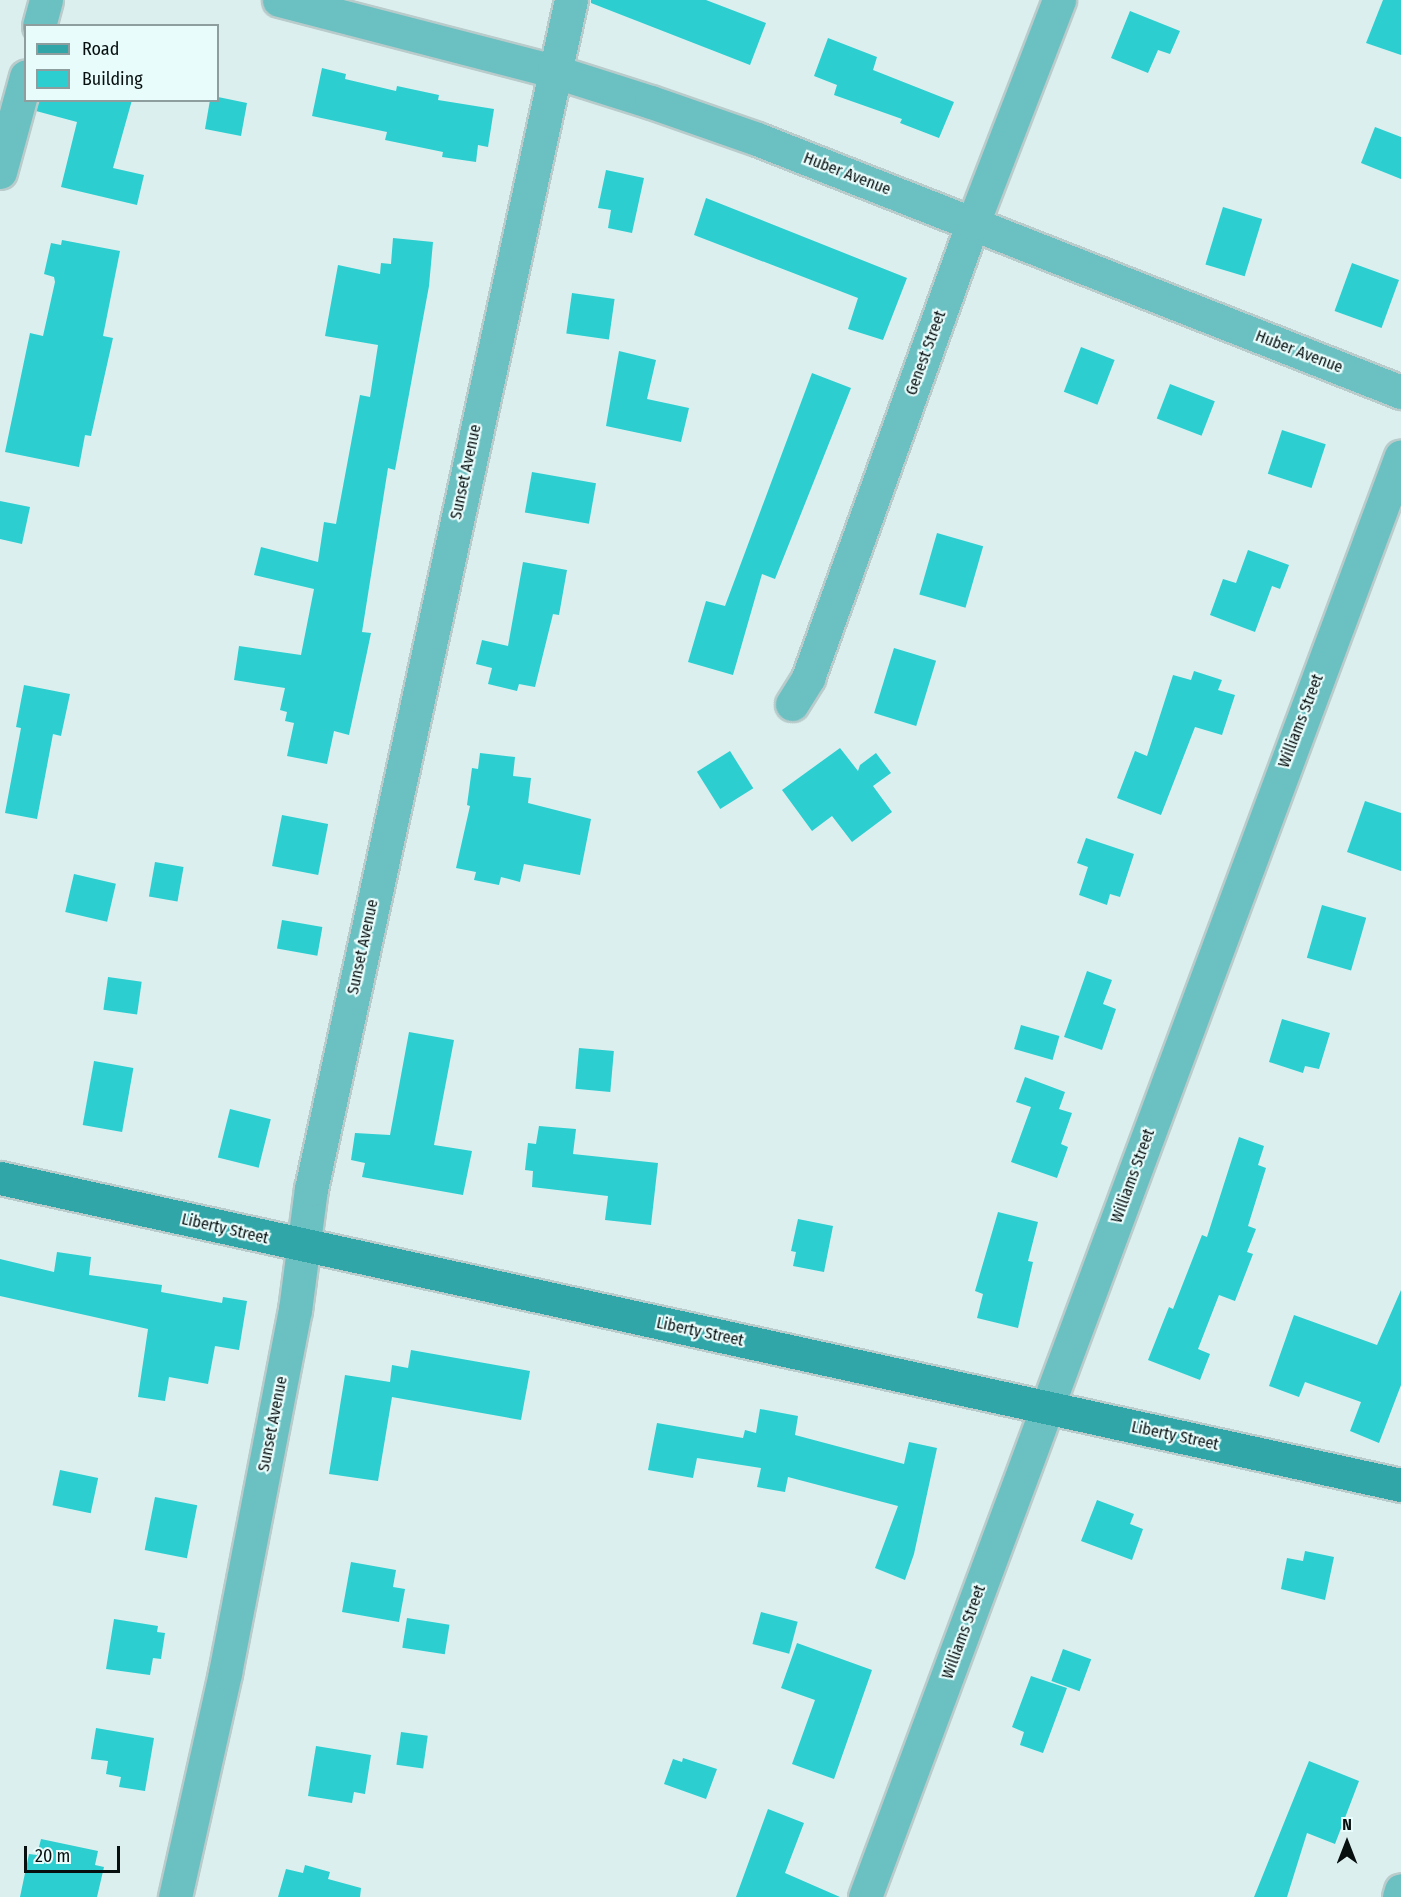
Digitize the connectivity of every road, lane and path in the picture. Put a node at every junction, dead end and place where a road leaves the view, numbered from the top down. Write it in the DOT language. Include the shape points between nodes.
graph roads {
  1 [pos="46,0"];
  2 [pos="279,0"];
  3 [pos="571,0"];
  4 [pos="1059,0"];
  5 [pos="40,24"];
  6 [pos="553,70"];
  7 [pos="24,83"];
  8 [pos="0,172"];
  9 [pos="973,223"];
  10 [pos="1401,392"];
  11 [pos="1401,456"];
  12 [pos="792,704"];
  13 [pos="0,1178"];
  14 [pos="303,1247"];
  15 [pos="1047,1407"];
  16 [pos="1401,1485"];
  17 [pos="1401,1890"];
  18 [pos="176,1897"];
  19 [pos="865,1897"];
  20 [pos="1399,1897"];
  1 -- 5 [label="street"];
  2 -- 6 [label="street, Huber Avenue"];
  3 -- 6 [label="street, Sunset Avenue"];
  4 -- 9 [label="street, Genest Street"];
  6 -- 9 [label="street, Huber Avenue" via="757,139"];
  6 -- 14 [label="street, Sunset Avenue" via="311,1189"];
  7 -- 8 [label="street"];
  9 -- 10 [label="street, Huber Avenue"];
  9 -- 12 [label="street, Genest Street" via="808,678"];
  11 -- 15 [label="street, Williams Street"];
  13 -- 14 [label="main road, Liberty Street"];
  14 -- 15 [label="main road, Liberty Street"];
  14 -- 18 [label="street, Sunset Avenue" via="295,1310 225,1673"];
  15 -- 16 [label="main road, Liberty Street"];
  15 -- 19 [label="street, Williams Street"];
  17 -- 20 [label="street"];
}
